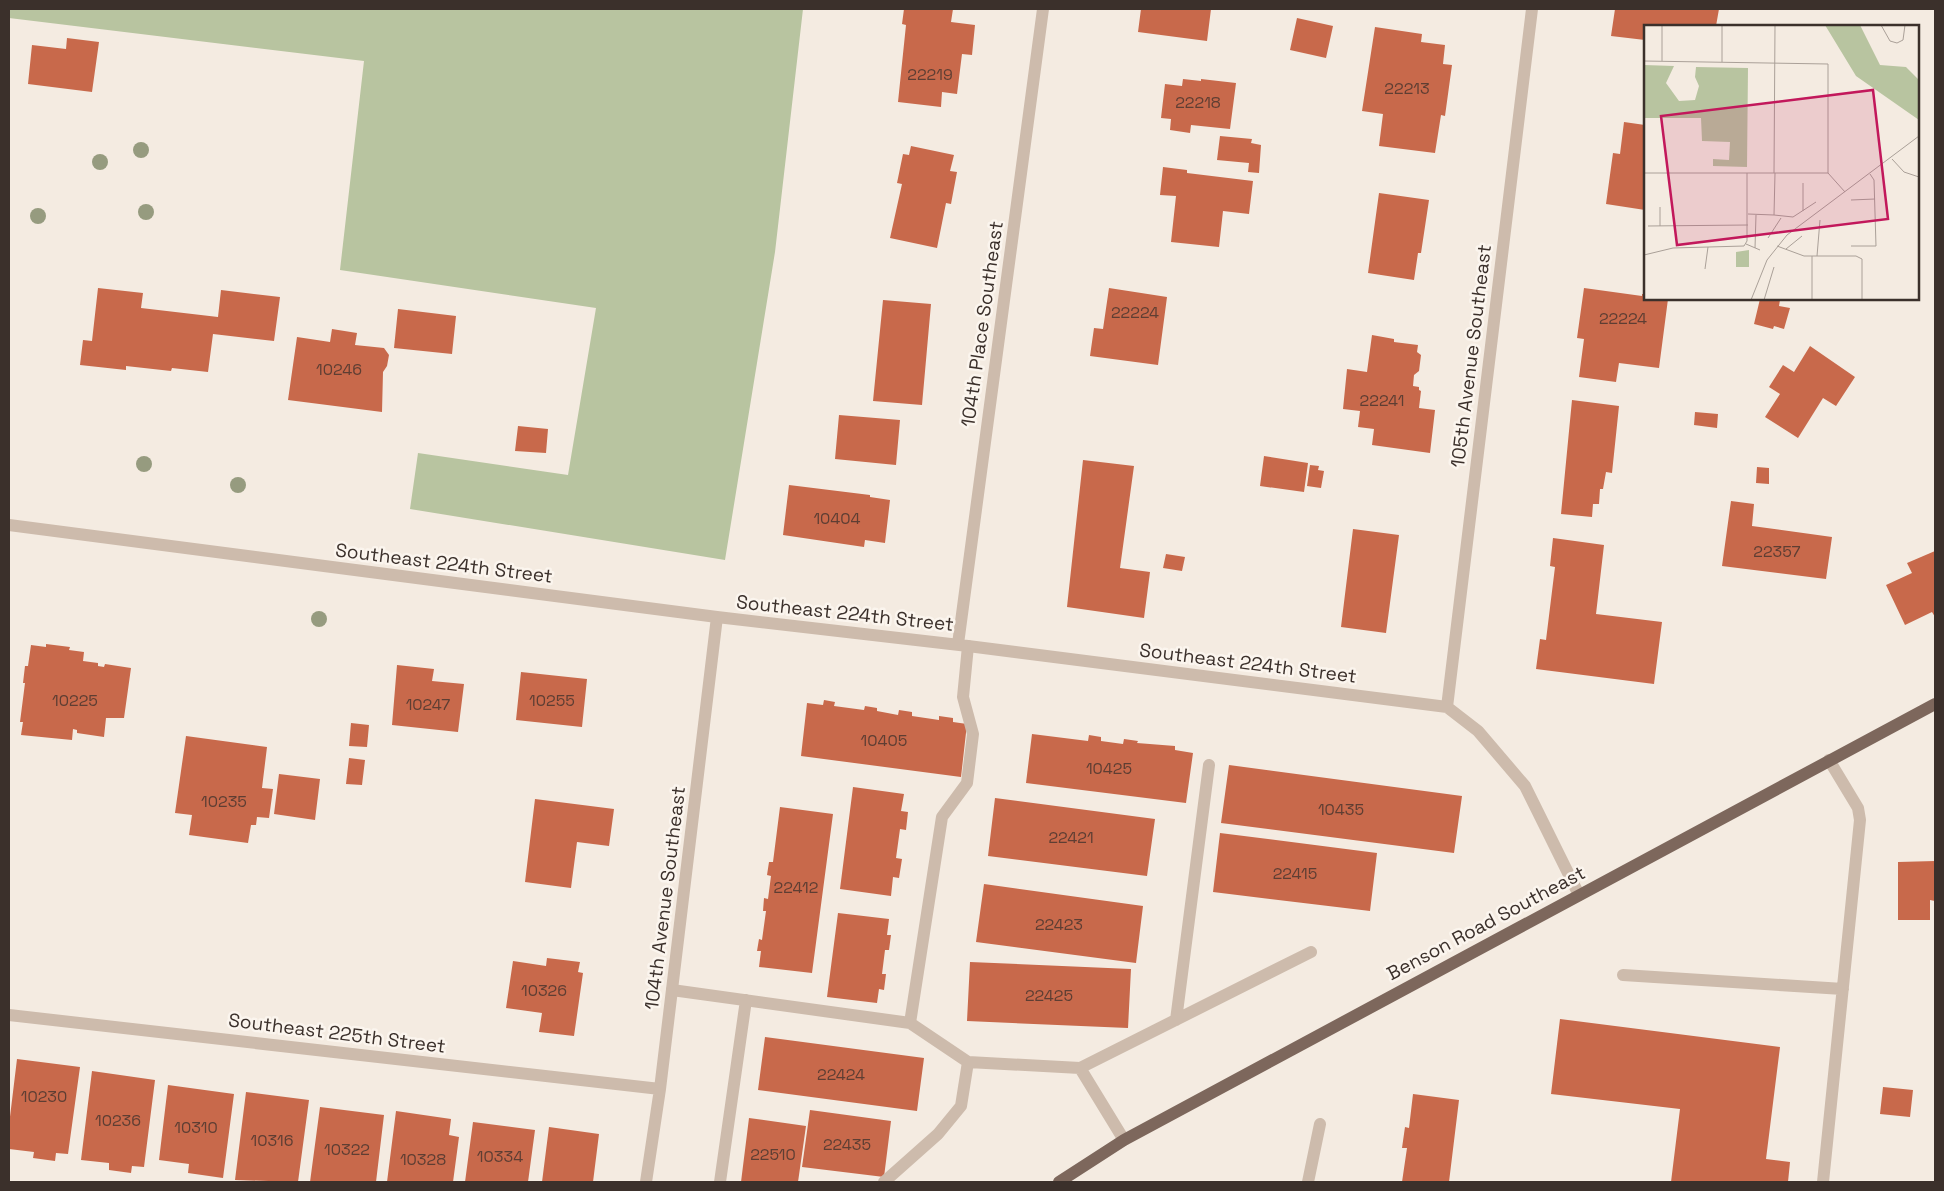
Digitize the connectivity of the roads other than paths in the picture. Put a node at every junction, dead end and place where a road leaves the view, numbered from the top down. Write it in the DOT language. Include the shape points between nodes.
graph roads {
  1 [pos="1042,9"];
  2 [pos="1532,9"];
  3 [pos="9,525"];
  4 [pos="717,617"];
  5 [pos="963,645"];
  6 [pos="1935,704"];
  7 [pos="1447,707"];
  8 [pos="1829,760"];
  9 [pos="1209,765"];
  10 [pos="1579,895"];
  11 [pos="1312,952"];
  12 [pos="1623,975"];
  13 [pos="1843,989"];
  14 [pos="672,990"];
  15 [pos="746,1000"];
  16 [pos="9,1015"];
  17 [pos="1176,1020"];
  18 [pos="910,1023"];
  19 [pos="968,1062"];
  20 [pos="1080,1068"];
  21 [pos="660,1089"];
  22 [pos="1320,1124"];
  23 [pos="1124,1140"];
  24 [pos="646,1182"];
  25 [pos="720,1182"];
  26 [pos="884,1182"];
  27 [pos="1059,1182"];
  28 [pos="1308,1182"];
  29 [pos="1823,1182"];
  1 -- 5 [label="street, 104th Place Southeast"];
  2 -- 7 [label="street, 105th Avenue Southeast"];
  3 -- 4 [label="street, Southeast 224th Street"];
  4 -- 5 [label="street, Southeast 224th Street"];
  4 -- 14 [label="street, 104th Avenue Southeast"];
  5 -- 7 [label="street, Southeast 224th Street"];
  5 -- 18 [label="street, 104th Place Southeast" via="964,697 973,734 967,783 942,817"];
  6 -- 8 [label="main road, Benson Road Southeast"];
  7 -- 10 [label="street" via="1483,736 1525,786"];
  8 -- 10 [label="main road, Benson Road Southeast"];
  8 -- 13 [label="street" via="1858,808 1860,820"];
  9 -- 17 [label="street"];
  10 -- 23 [label="main road, Benson Road Southeast"];
  11 -- 17 [label="street"];
  12 -- 13 [label="street"];
  13 -- 29 [label="street"];
  14 -- 15 [label="street"];
  14 -- 21 [label="street, 104th Avenue Southeast"];
  15 -- 18 [label="street"];
  15 -- 25 [label="street"];
  16 -- 21 [label="street, Southeast 225th Street"];
  17 -- 20 [label="street"];
  18 -- 19 [label="street"];
  19 -- 20 [label="street"];
  19 -- 26 [label="street" via="961,1106 938,1134"];
  20 -- 23 [label="street"];
  21 -- 24 [label="street, 104th Avenue Southeast"];
  22 -- 28 [label="street"];
  23 -- 27 [label="main road, Benson Road Southeast"];
}
